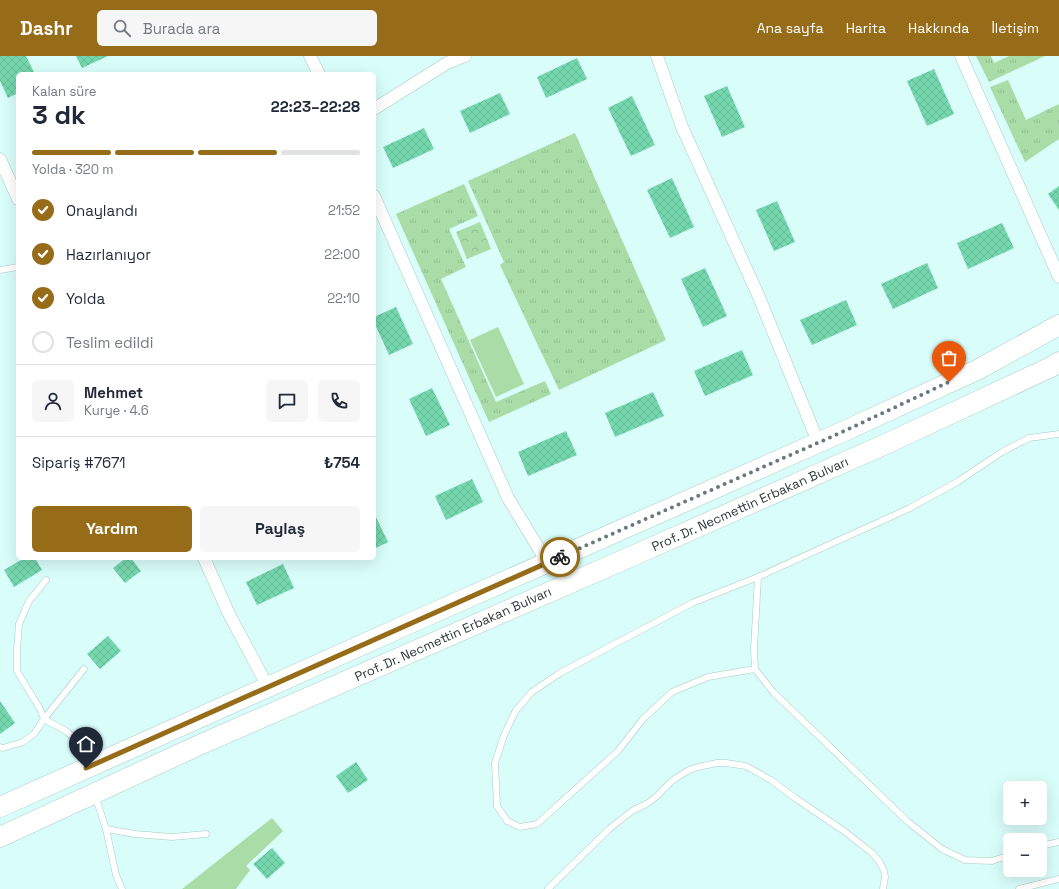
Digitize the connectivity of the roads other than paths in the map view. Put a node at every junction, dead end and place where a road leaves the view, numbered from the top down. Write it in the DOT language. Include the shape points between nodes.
graph roads {
  1 [pos="310,56"];
  2 [pos="465,56"];
  3 [pos="657,56"];
  4 [pos="961,56"];
  5 [pos="318,72"];
  6 [pos="376,108"];
  7 [pos="0,159"];
  8 [pos="16,194"];
  9 [pos="376,201"];
  10 [pos="16,268"];
  11 [pos="0,270"];
  12 [pos="1059,276"];
  13 [pos="1059,324"];
  14 [pos="1059,362"];
  15 [pos="1059,434"];
  16 [pos="818,442"];
  17 [pos="205,560"];
  18 [pos="547,562"];
  19 [pos="758,577"];
  20 [pos="46,580"];
  21 [pos="84,669"];
  22 [pos="754,669"];
  23 [pos="268,687"];
  24 [pos="44,719"];
  25 [pos="0,747"];
  26 [pos="101,762"];
  27 [pos="94,794"];
  28 [pos="0,807"];
  29 [pos="106,829"];
  30 [pos="206,834"];
  31 [pos="0,837"];
  32 [pos="1059,842"];
  33 [pos="1047,845"];
  34 [pos="1003,858"];
  35 [pos="1059,879"];
  36 [pos="122,889"];
  37 [pos="548,889"];
  38 [pos="883,889"];
  39 [pos="1019,889"];
  1 -- 5 [label="street"];
  2 -- 6 [label="street" via="447,63"];
  3 -- 16 [label="street" via="682,127 759,297"];
  4 -- 12 [label="street"];
  7 -- 8 [label="street"];
  9 -- 18 [label="street" via="508,498"];
  10 -- 11 [label="lane"];
  13 -- 16 [label="main road, Prof. Dr. Necmettin Erbakan Bulvarı" via="977,370"];
  14 -- 27 [label="main road, Prof. Dr. Necmettin Erbakan Bulvarı" via="888,443"];
  15 -- 19 [label="lane" via="1029,438 910,508"];
  16 -- 18 [label="main road, Prof. Dr. Necmettin Erbakan Bulvarı"];
  17 -- 23 [label="street" via="229,614"];
  18 -- 23 [label="main road, Prof. Dr. Necmettin Erbakan Bulvarı"];
  19 -- 22 [label="lane"];
  19 -- 22 [label="lane" via="692,603 560,673 532,692 516,710 495,763 497,806 507,820 520,827 537,824 618,751 672,692 708,677"];
  20 -- 24 [label="lane" via="29,601 19,624 17,650 18,670"];
  21 -- 24 [label="lane"];
  22 -- 34 [label="lane" via="773,692 907,821 942,849 965,860 992,861"];
  23 -- 26 [label="main road, Prof. Dr. Necmettin Erbakan Bulvarı"];
  24 -- 25 [label="lane" via="34,734 22,742"];
  24 -- 26 [label="lane" via="66,731"];
  26 -- 28 [label="main road, Prof. Dr. Necmettin Erbakan Bulvarı"];
  27 -- 29 [label="lane"];
  27 -- 31 [label="main road, Prof. Dr. Necmettin Erbakan Bulvarı"];
  29 -- 30 [label="lane" via="172,837"];
  29 -- 36 [label="lane"];
  32 -- 33 [label="lane"];
  35 -- 39 [label="lane"];
  37 -- 38 [label="lane" via="609,829 632,811 648,803 673,780 707,764 726,763 746,766 771,780 872,853 884,870"];
}
